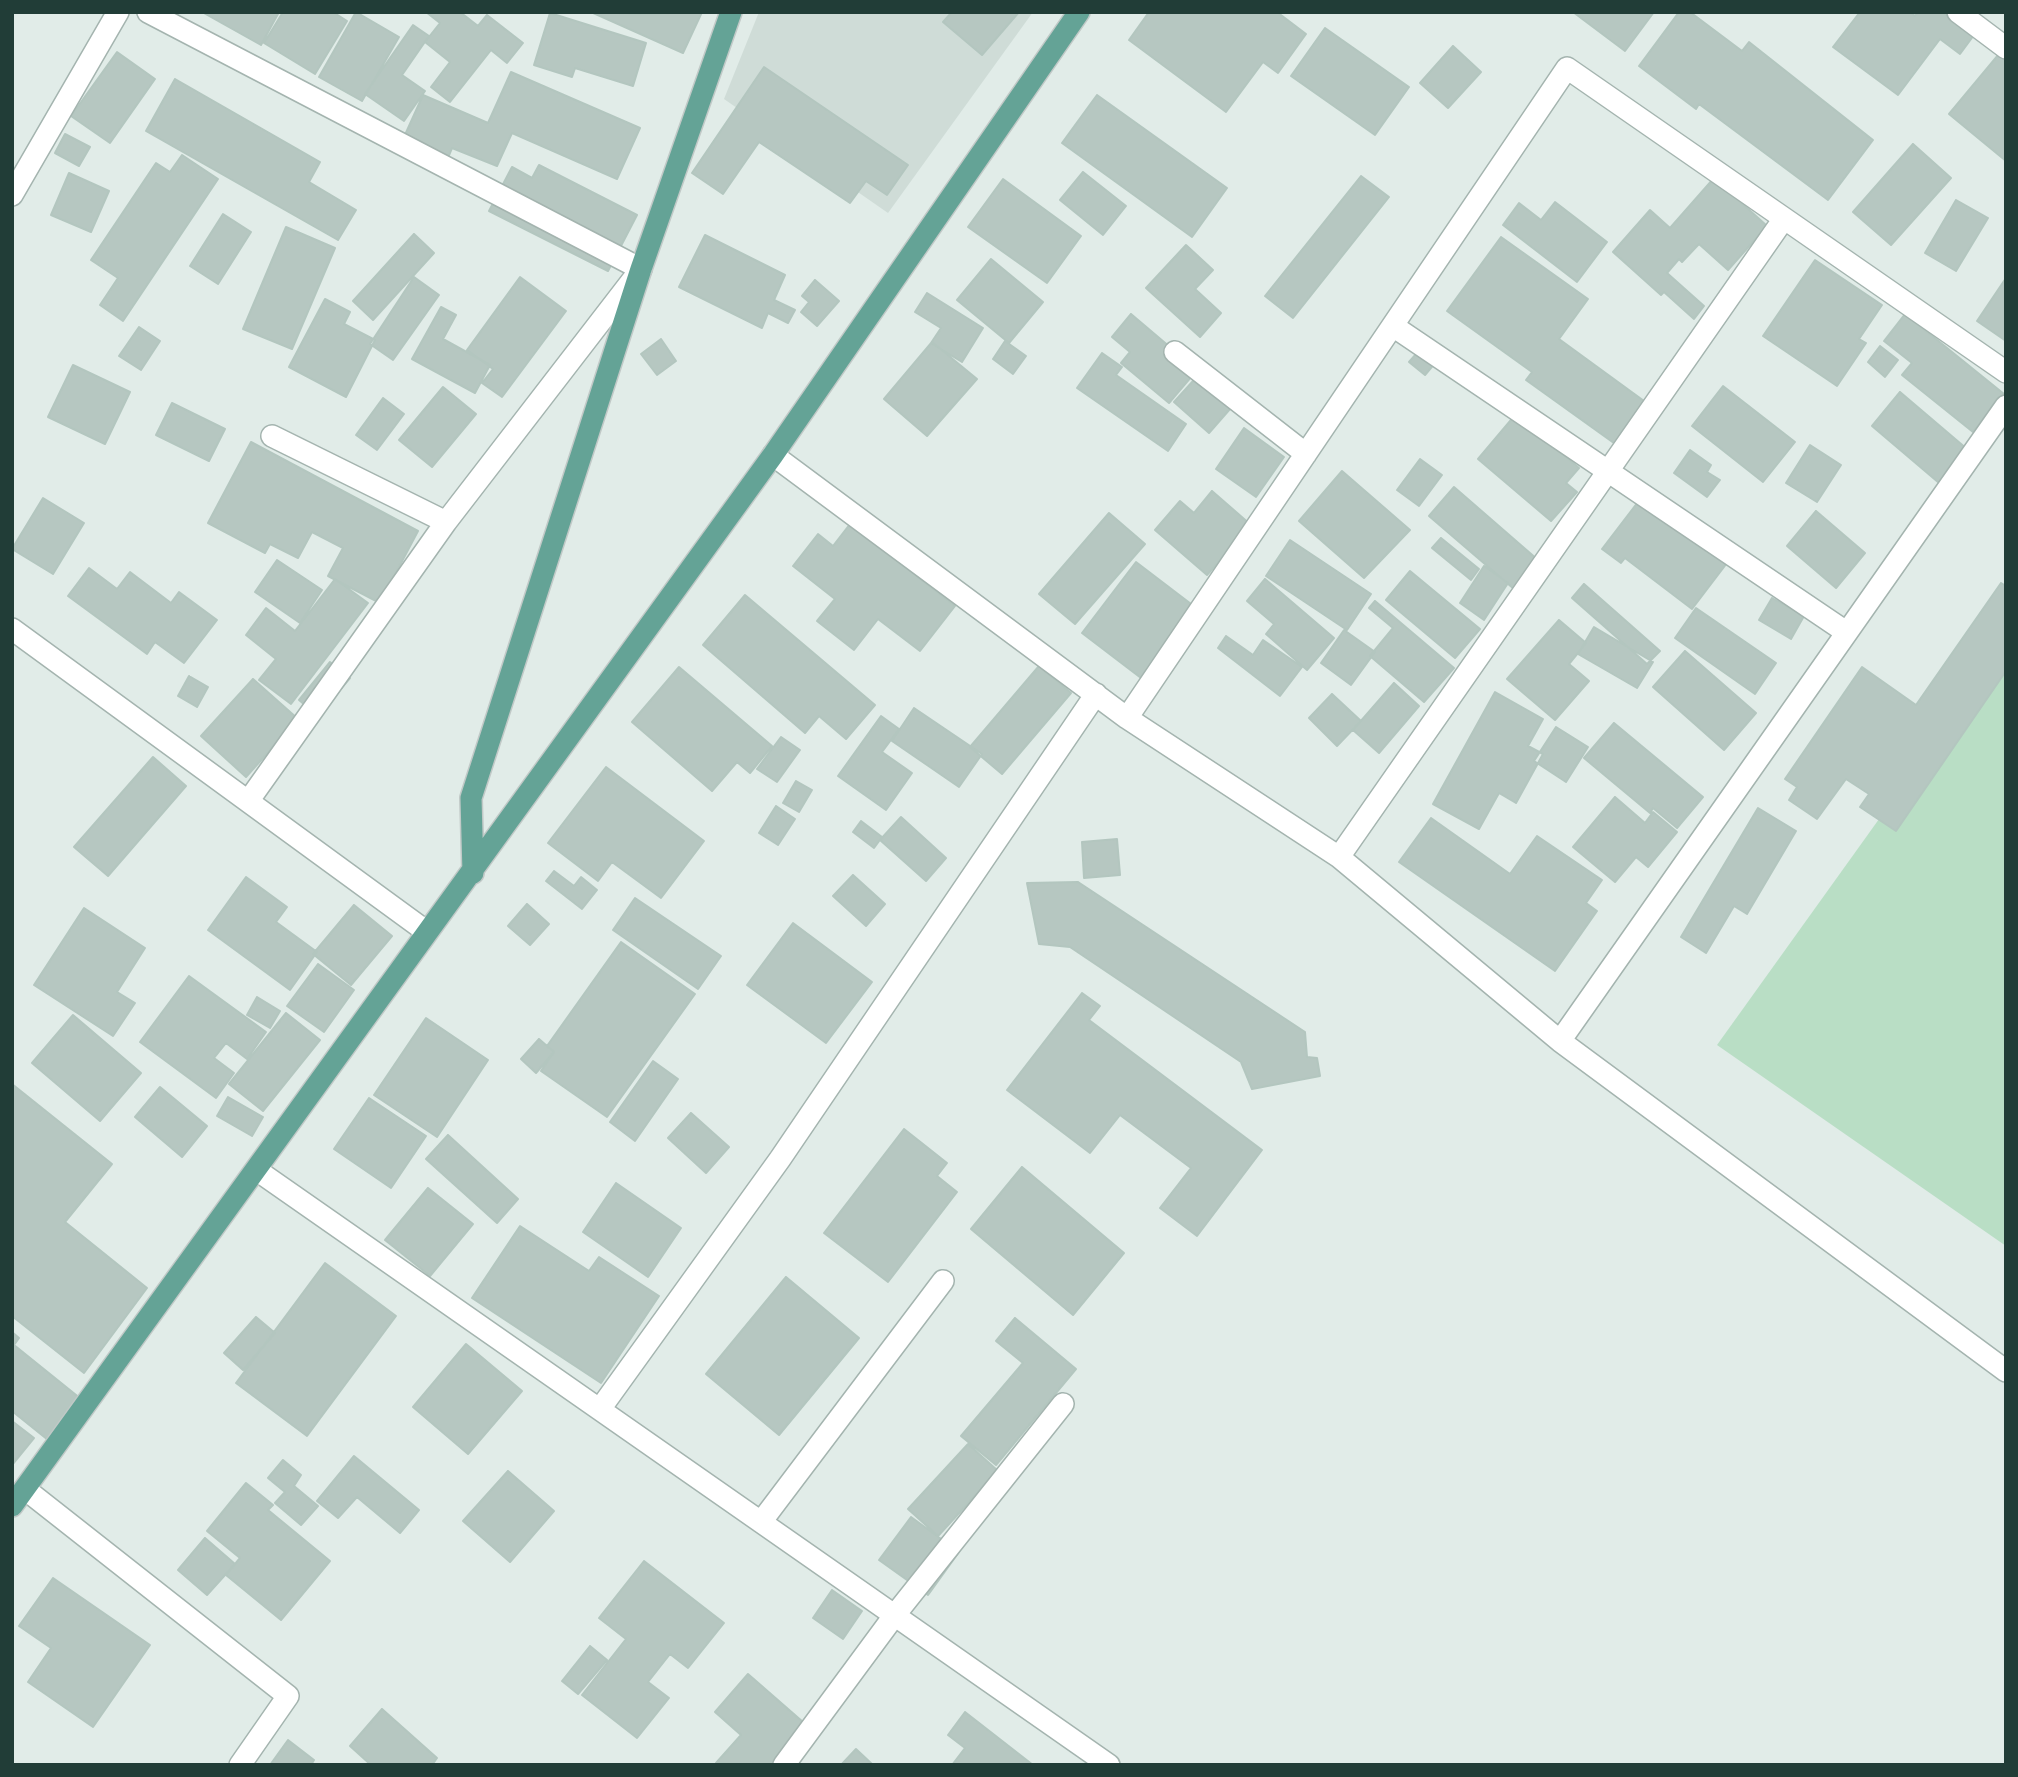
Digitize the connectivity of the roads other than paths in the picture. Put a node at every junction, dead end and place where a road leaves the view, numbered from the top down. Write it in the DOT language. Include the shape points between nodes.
graph roads {
  1 [pos="118,12"];
  2 [pos="148,12"];
  3 [pos="731,12"];
  4 [pos="1079,12"];
  5 [pos="1958,12"];
  6 [pos="2006,48"];
  7 [pos="12,195"];
  8 [pos="1783,220"];
  9 [pos="641,270"];
  10 [pos="1393,326"];
  11 [pos="1175,352"];
  12 [pos="2006,372"];
  13 [pos="2006,406"];
  14 [pos="272,436"];
  15 [pos="1306,454"];
  16 [pos="773,455"];
  17 [pos="1607,472"];
  18 [pos="446,522"];
  19 [pos="12,629"];
  20 [pos="1846,632"];
  21 [pos="1096,694"];
  22 [pos="1127,718"];
  23 [pos="249,800"];
  24 [pos="1339,857"];
  25 [pos="473,873"];
  26 [pos="427,932"];
  27 [pos="1560,1041"];
  28 [pos="258,1171"];
  29 [pos="943,1281"];
  30 [pos="2006,1371"];
  31 [pos="1063,1404"];
  32 [pos="600,1409"];
  33 [pos="19,1498"];
  34 [pos="761,1522"];
  35 [pos="894,1616"];
  36 [pos="240,1765"];
  37 [pos="784,1765"];
  38 [pos="1109,1765"];
  1 -- 7 [label="street"];
  2 -- 9 [label="street"];
  3 -- 9 [label="main road"];
  4 -- 16 [label="main road"];
  5 -- 6 [label="street"];
  8 -- 10 [label="street" via="1567,68"];
  8 -- 12 [label="street"];
  8 -- 17 [label="street"];
  9 -- 18 [label="street"];
  9 -- 25 [label="main road" via="471,798"];
  10 -- 15 [label="street"];
  10 -- 17 [label="street"];
  11 -- 15 [label="street"];
  13 -- 20 [label="street"];
  14 -- 18 [label="street"];
  15 -- 22 [label="street"];
  16 -- 21 [label="street"];
  16 -- 25 [label="main road"];
  17 -- 20 [label="street"];
  17 -- 24 [label="street"];
  18 -- 23 [label="street"];
  19 -- 23 [label="street"];
  20 -- 27 [label="street"];
  21 -- 22 [label="street"];
  21 -- 32 [label="street" via="780,1159"];
  22 -- 24 [label="street"];
  23 -- 26 [label="street"];
  24 -- 27 [label="street"];
  25 -- 26 [label="main road"];
  26 -- 28 [label="main road"];
  27 -- 30 [label="street"];
  28 -- 32 [label="street"];
  28 -- 33 [label="main road"];
  29 -- 34 [label="street"];
  31 -- 35 [label="street"];
  32 -- 34 [label="street"];
  33 -- 36 [label="street" via="288,1696"];
  34 -- 35 [label="street"];
  35 -- 37 [label="street"];
  35 -- 38 [label="street"];
}
